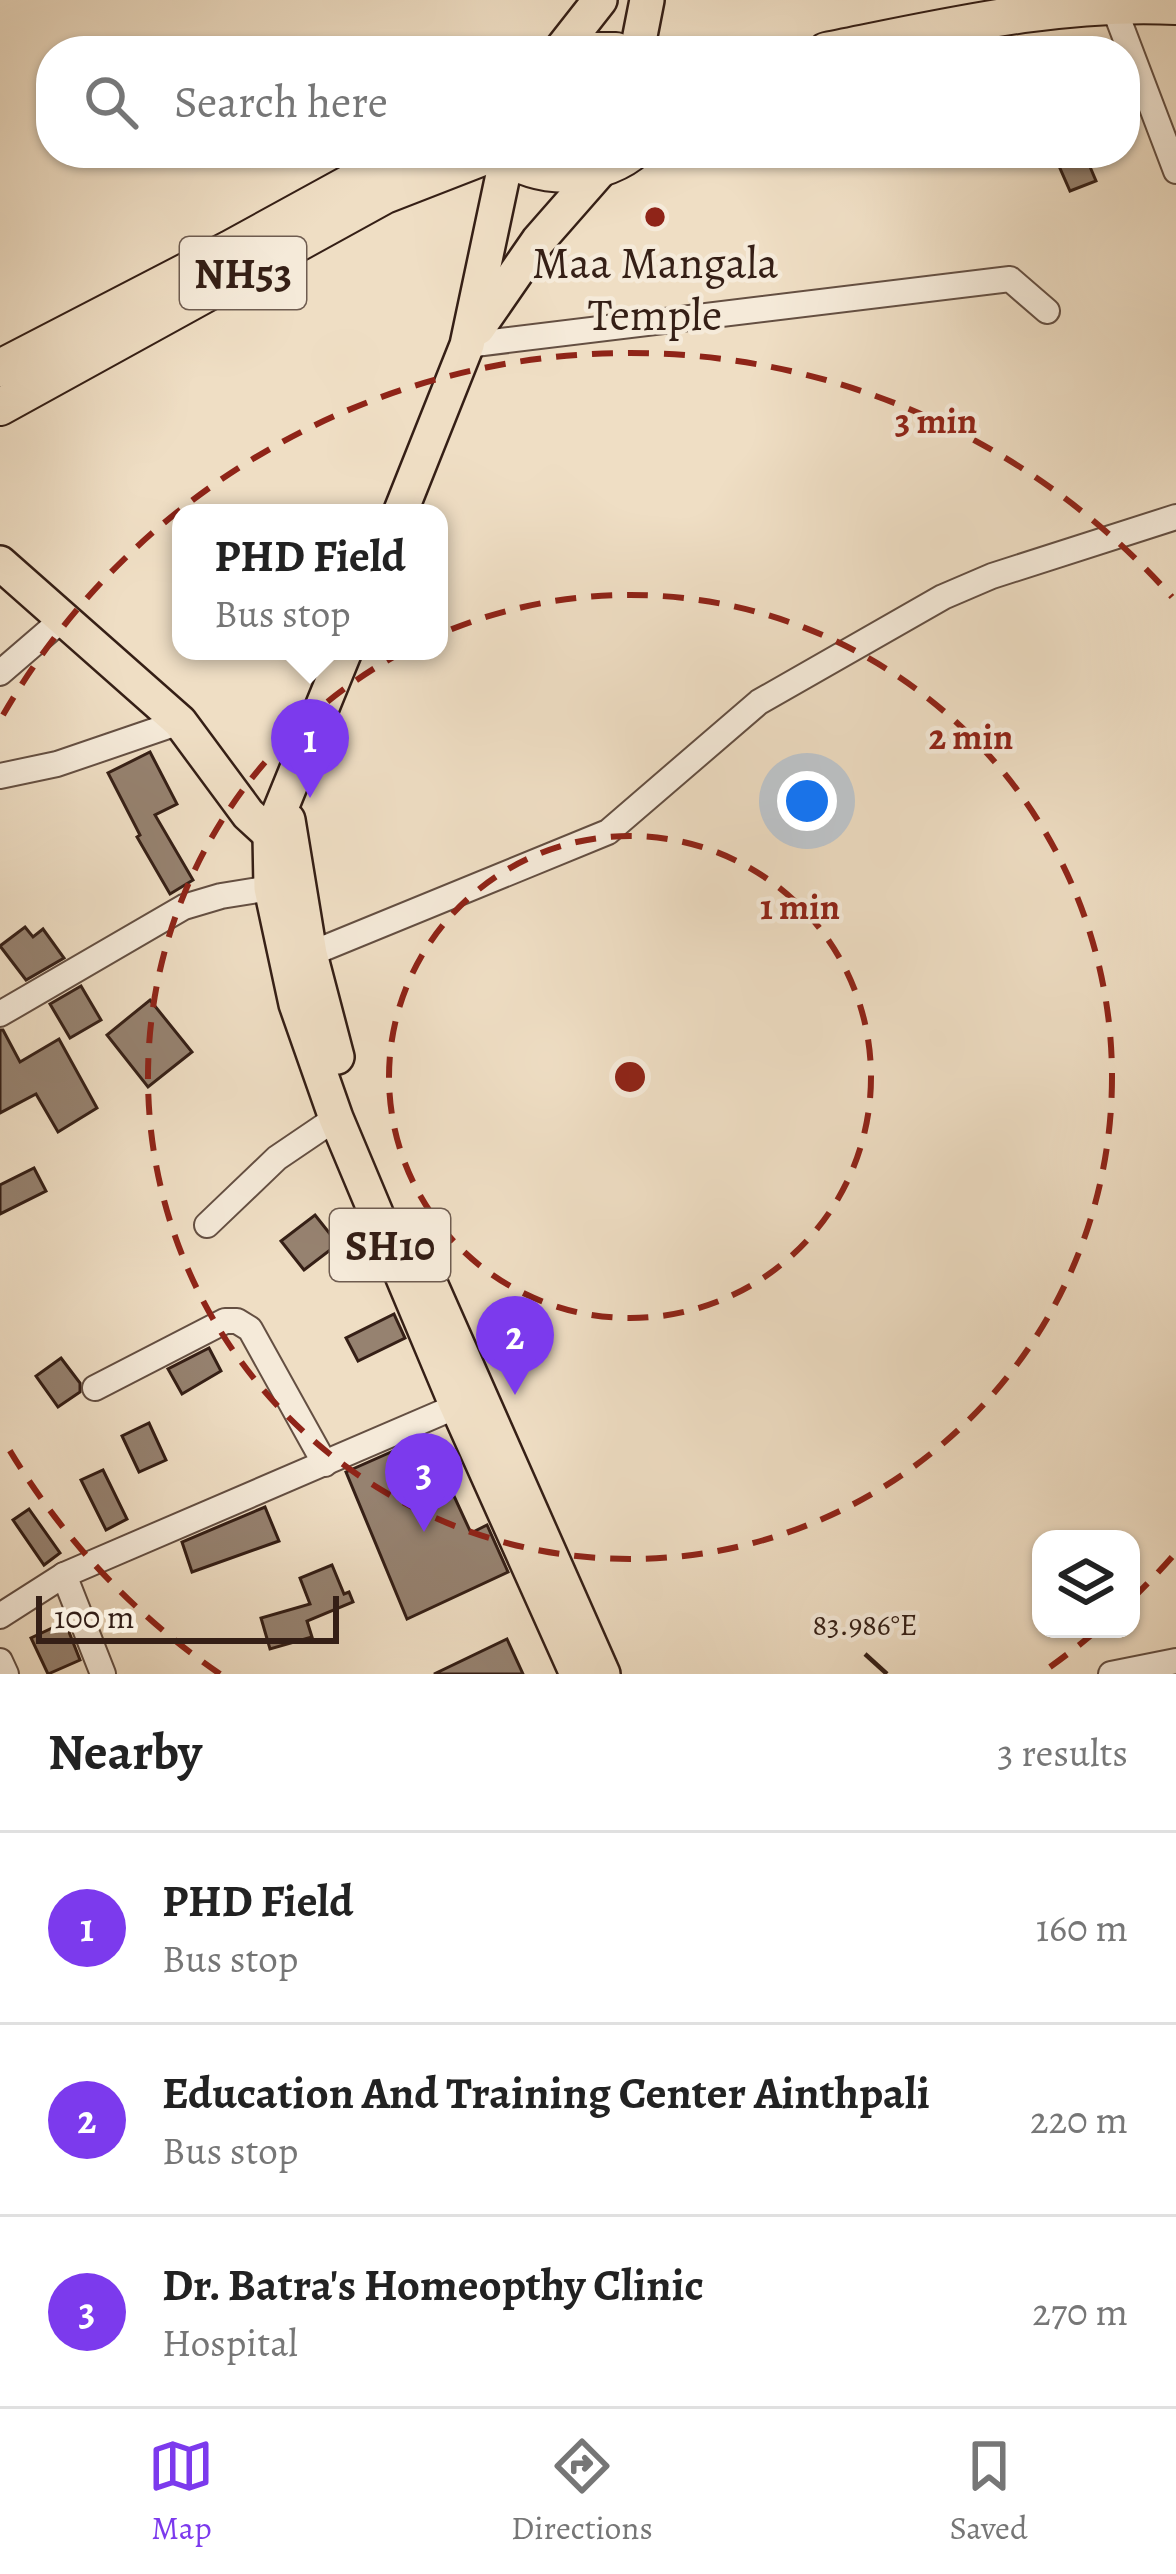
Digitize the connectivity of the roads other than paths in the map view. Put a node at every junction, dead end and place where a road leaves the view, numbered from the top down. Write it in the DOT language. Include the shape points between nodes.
graph roads {
  1 [pos="600,0"];
  2 [pos="646,0"];
  3 [pos="1111,2"];
  4 [pos="1176,6"];
  5 [pos="572,36"];
  6 [pos="640,36"];
  7 [pos="907,36"];
  8 [pos="1124,36"];
  9 [pos="1140,77"];
  10 [pos="378,168"];
  11 [pos="461,168"];
  12 [pos="499,168"];
  13 [pos="529,168"];
  14 [pos="590,168"];
  15 [pos="608,168"];
  16 [pos="1176,171"];
  17 [pos="1047,311"];
  18 [pos="467,345"];
  19 [pos="0,368"];
  20 [pos="0,407"];
  21 [pos="404,504"];
  22 [pos="1176,517"];
  23 [pos="0,562"];
  24 [pos="65,617"];
  25 [pos="341,660"];
  26 [pos="0,673"];
  27 [pos="180,722"];
  28 [pos="0,776"];
  29 [pos="282,845"];
  30 [pos="271,888"];
  31 [pos="310,954"];
  32 [pos="0,1014"];
  33 [pos="336,1118"];
  34 [pos="207,1225"];
  35 [pos="95,1388"];
  36 [pos="469,1400"];
  37 [pos="325,1464"];
  38 [pos="64,1575"];
  39 [pos="0,1616"];
  40 [pos="0,1661"];
  41 [pos="1176,1661"];
  42 [pos="6,1674"];
  43 [pos="104,1674"];
  44 [pos="577,1674"];
  45 [pos="603,1674"];
  46 [pos="1112,1674"];
  1 -- 5 [label="main road"];
  2 -- 6 [label="main road"];
  3 -- 4 [label="highway"];
  3 -- 7 [label="highway"];
  3 -- 8 [label="street"];
  9 -- 16 [label="street"];
  10 -- 19 [label="highway, NH53"];
  11 -- 20 [label="highway, NH53" via="385,195"];
  12 -- 18 [label="main road"];
  13 -- 14 [label="highway"];
  15 -- 18 [label="main road" via="538,241"];
  17 -- 18 [label="street" via="1010,279"];
  18 -- 21 [label="main road"];
  22 -- 31 [label="street" via="943,597 759,702 608,832"];
  23 -- 24 [label="main road"];
  24 -- 26 [label="street"];
  24 -- 27 [label="main road"];
  25 -- 29 [label="main road, SH10" via="285,800"];
  27 -- 28 [label="street"];
  27 -- 29 [label="main road" via="248,814"];
  29 -- 30 [label="main road, SH10"];
  29 -- 31 [label="main road, SH10"];
  30 -- 32 [label="street" via="184,907"];
  30 -- 33 [label="main road, SH10" via="296,1004"];
  31 -- 36 [label="main road, SH10" via="353,1107"];
  33 -- 34 [label="street" via="277,1158"];
  33 -- 36 [label="main road, SH10"];
  35 -- 37 [label="street" via="237,1321 250,1329"];
  36 -- 37 [label="street"];
  36 -- 44 [label="main road, SH10"];
  36 -- 45 [label="main road, SH10"];
  37 -- 38 [label="street"];
  38 -- 39 [label="street"];
  38 -- 43 [label="street"];
  40 -- 42 [label="street"];
  41 -- 46 [label="street"];
}
